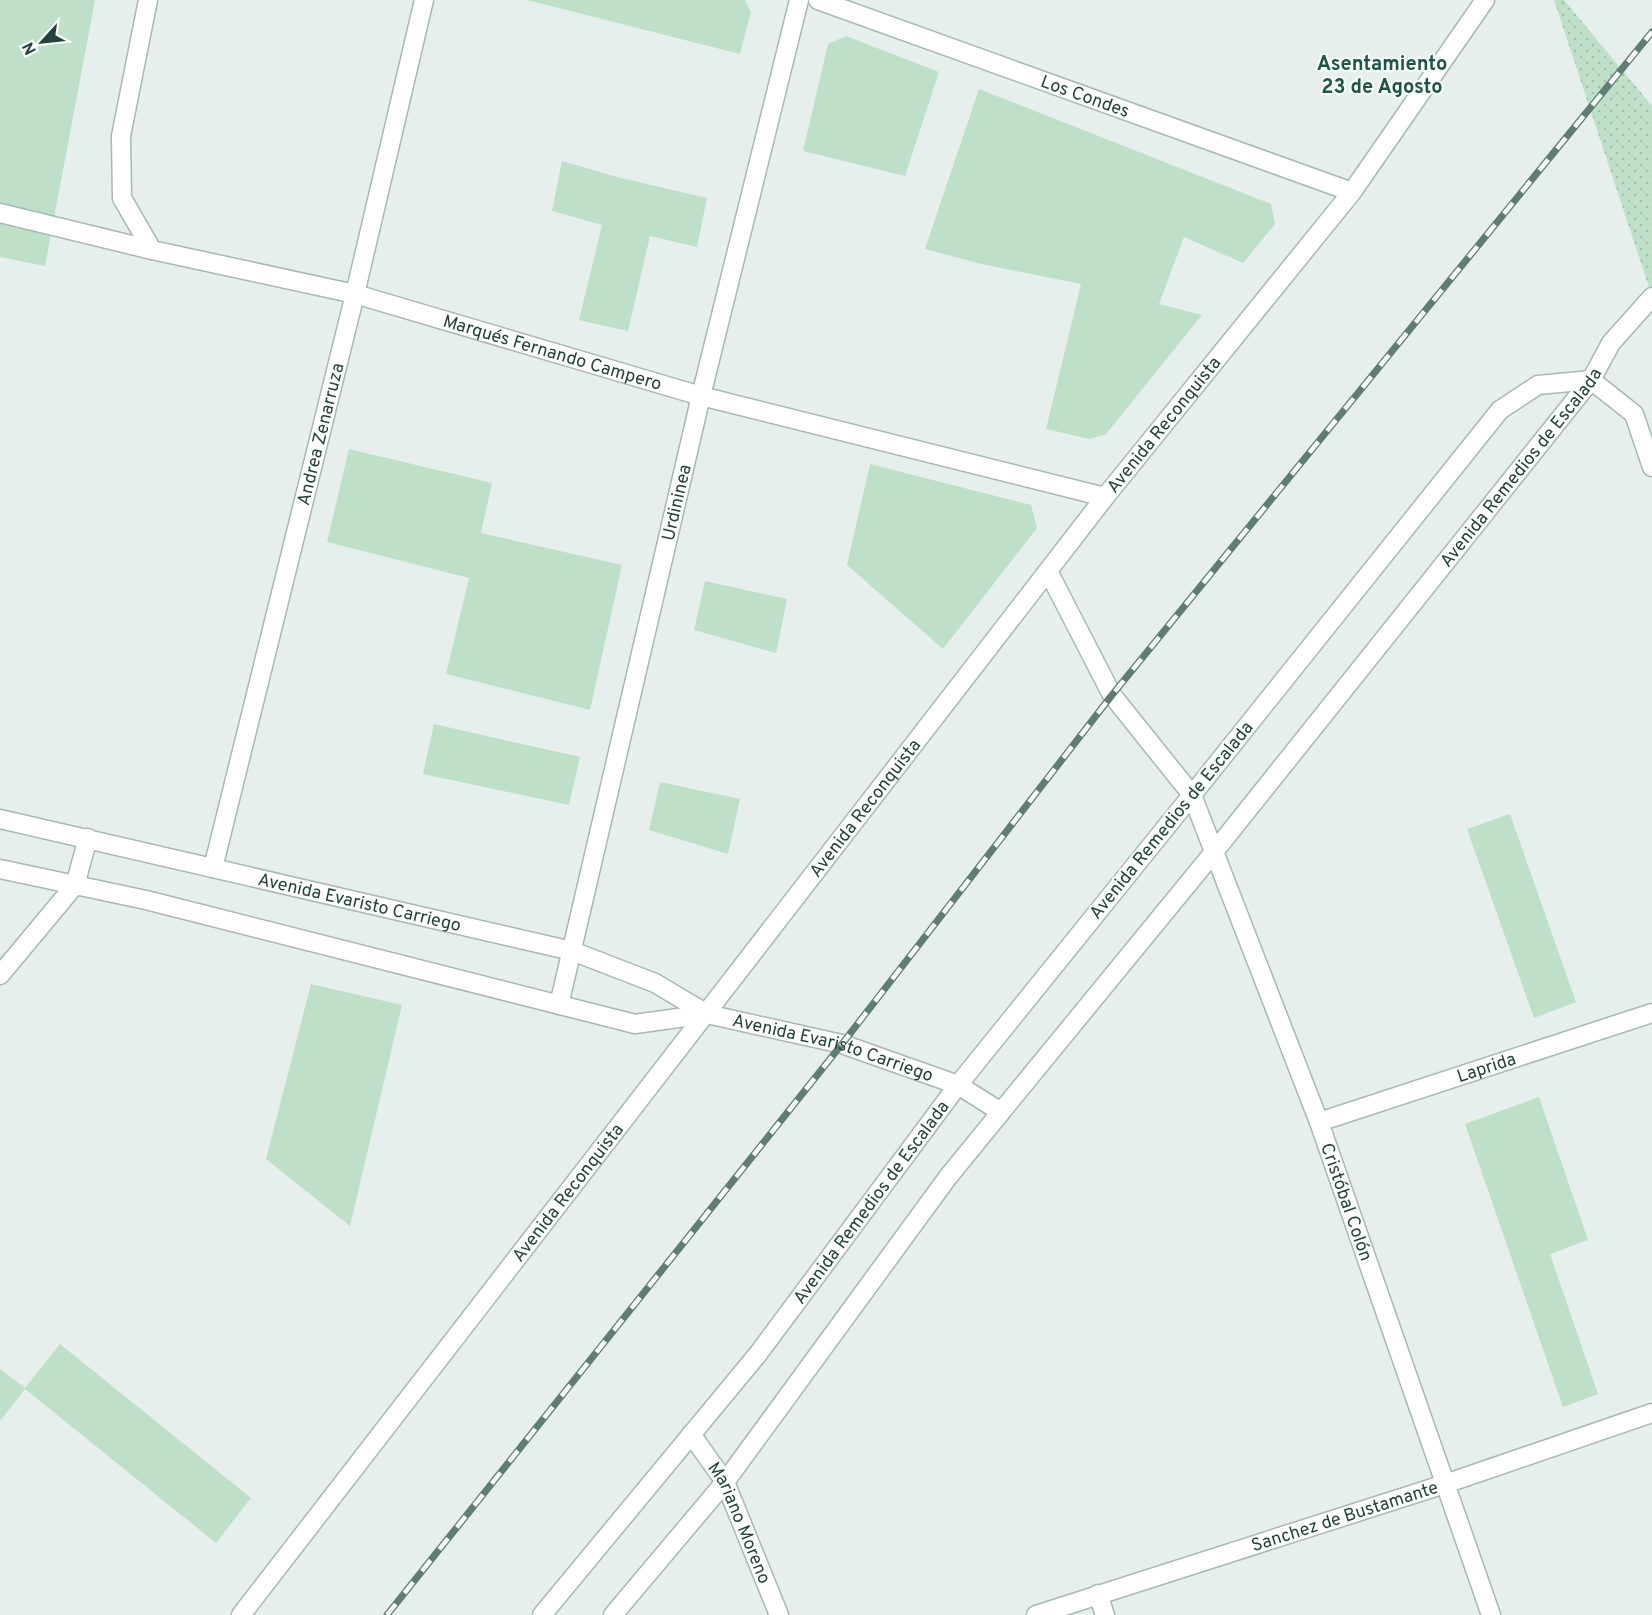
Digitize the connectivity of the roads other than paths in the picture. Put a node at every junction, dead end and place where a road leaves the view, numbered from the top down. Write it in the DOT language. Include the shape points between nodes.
graph roads {
  1 [pos="148,0"];
  2 [pos="424,0"];
  3 [pos="799,0"];
  4 [pos="818,0"];
  5 [pos="1485,0"];
  6 [pos="1352,192"];
  7 [pos="0,213"];
  8 [pos="152,250"];
  9 [pos="355,294"];
  10 [pos="1652,297"];
  11 [pos="1591,380"];
  12 [pos="701,396"];
  13 [pos="1652,467"];
  14 [pos="1105,497"];
  15 [pos="1048,571"];
  16 [pos="1192,795"];
  17 [pos="0,819"];
  18 [pos="88,838"];
  19 [pos="1214,852"];
  20 [pos="213,868"];
  21 [pos="0,869"];
  22 [pos="75,885"];
  23 [pos="572,951"];
  24 [pos="0,975"];
  25 [pos="559,1005"];
  26 [pos="1652,1013"];
  27 [pos="707,1014"];
  28 [pos="958,1085"];
  29 [pos="1001,1112"];
  30 [pos="1319,1122"];
  31 [pos="1652,1413"];
  32 [pos="691,1434"];
  33 [pos="725,1482"];
  34 [pos="1445,1484"];
  35 [pos="1098,1594"];
  36 [pos="241,1615"];
  37 [pos="542,1615"];
  38 [pos="613,1615"];
  39 [pos="779,1615"];
  40 [pos="1036,1615"];
  41 [pos="1105,1615"];
  42 [pos="1491,1615"];
  1 -- 8 [label="street" via="121,136 121,157 122,198"];
  2 -- 9 [label="street, Andrea Zenarruza"];
  3 -- 12 [label="street, Urdininea"];
  4 -- 6 [label="street, Los Condes"];
  5 -- 6 [label="street, Avenida Reconquista"];
  6 -- 14 [label="street, Avenida Reconquista"];
  7 -- 8 [label="street, Marqués Fernando Campero"];
  8 -- 9 [label="street, Marqués Fernando Campero"];
  9 -- 12 [label="street, Marqués Fernando Campero"];
  9 -- 20 [label="street, Andrea Zenarruza"];
  10 -- 11 [label="street" via="1611,343"];
  11 -- 13 [label="street" via="1634,414"];
  11 -- 16 [label="street, Avenida Remedios de Escalada" via="1538,385 1500,410"];
  11 -- 19 [label="street, Avenida Remedios de Escalada"];
  12 -- 14 [label="street, Marqués Fernando Campero"];
  12 -- 23 [label="street, Urdininea"];
  14 -- 15 [label="street, Avenida Reconquista"];
  15 -- 16 [label="street, Cristóbal Colón" via="1112,695"];
  15 -- 27 [label="street, Avenida Reconquista"];
  16 -- 19 [label="street, Cristóbal Colón"];
  16 -- 28 [label="street, Avenida Remedios de Escalada"];
  17 -- 18 [label="street, Avenida Evaristo Carriego"];
  18 -- 20 [label="street, Avenida Evaristo Carriego"];
  18 -- 22 [label="street"];
  19 -- 29 [label="street, Avenida Remedios de Escalada"];
  19 -- 30 [label="street, Cristóbal Colón"];
  20 -- 23 [label="street, Avenida Evaristo Carriego"];
  21 -- 22 [label="street, Avenida Evaristo Carriego"];
  22 -- 24 [label="street"];
  22 -- 25 [label="street, Avenida Evaristo Carriego"];
  23 -- 25 [label="street, Urdininea"];
  23 -- 27 [label="street, Avenida Evaristo Carriego" via="655,983"];
  25 -- 27 [label="street, Avenida Evaristo Carriego" via="635,1024"];
  26 -- 30 [label="street, Laprida"];
  27 -- 28 [label="street, Avenida Evaristo Carriego" via="842,1044"];
  27 -- 36 [label="street, Avenida Reconquista"];
  28 -- 29 [label="street, Avenida Evaristo Carriego"];
  28 -- 32 [label="street, Avenida Remedios de Escalada" via="758,1354"];
  29 -- 33 [label="street, Avenida Remedios de Escalada" via="948,1177"];
  30 -- 34 [label="street, Cristóbal Colón"];
  31 -- 34 [label="street, Sanchez de Bustamante"];
  32 -- 33 [label="street, Mariano Moreno"];
  32 -- 37 [label="street, Avenida Remedios de Escalada"];
  33 -- 38 [label="street, Avenida Remedios de Escalada"];
  33 -- 39 [label="street, Mariano Moreno"];
  34 -- 35 [label="street, Sanchez de Bustamante"];
  34 -- 42 [label="street, Cristóbal Colón"];
  35 -- 40 [label="street, Sanchez de Bustamante"];
  35 -- 41 [label="street"];
}
